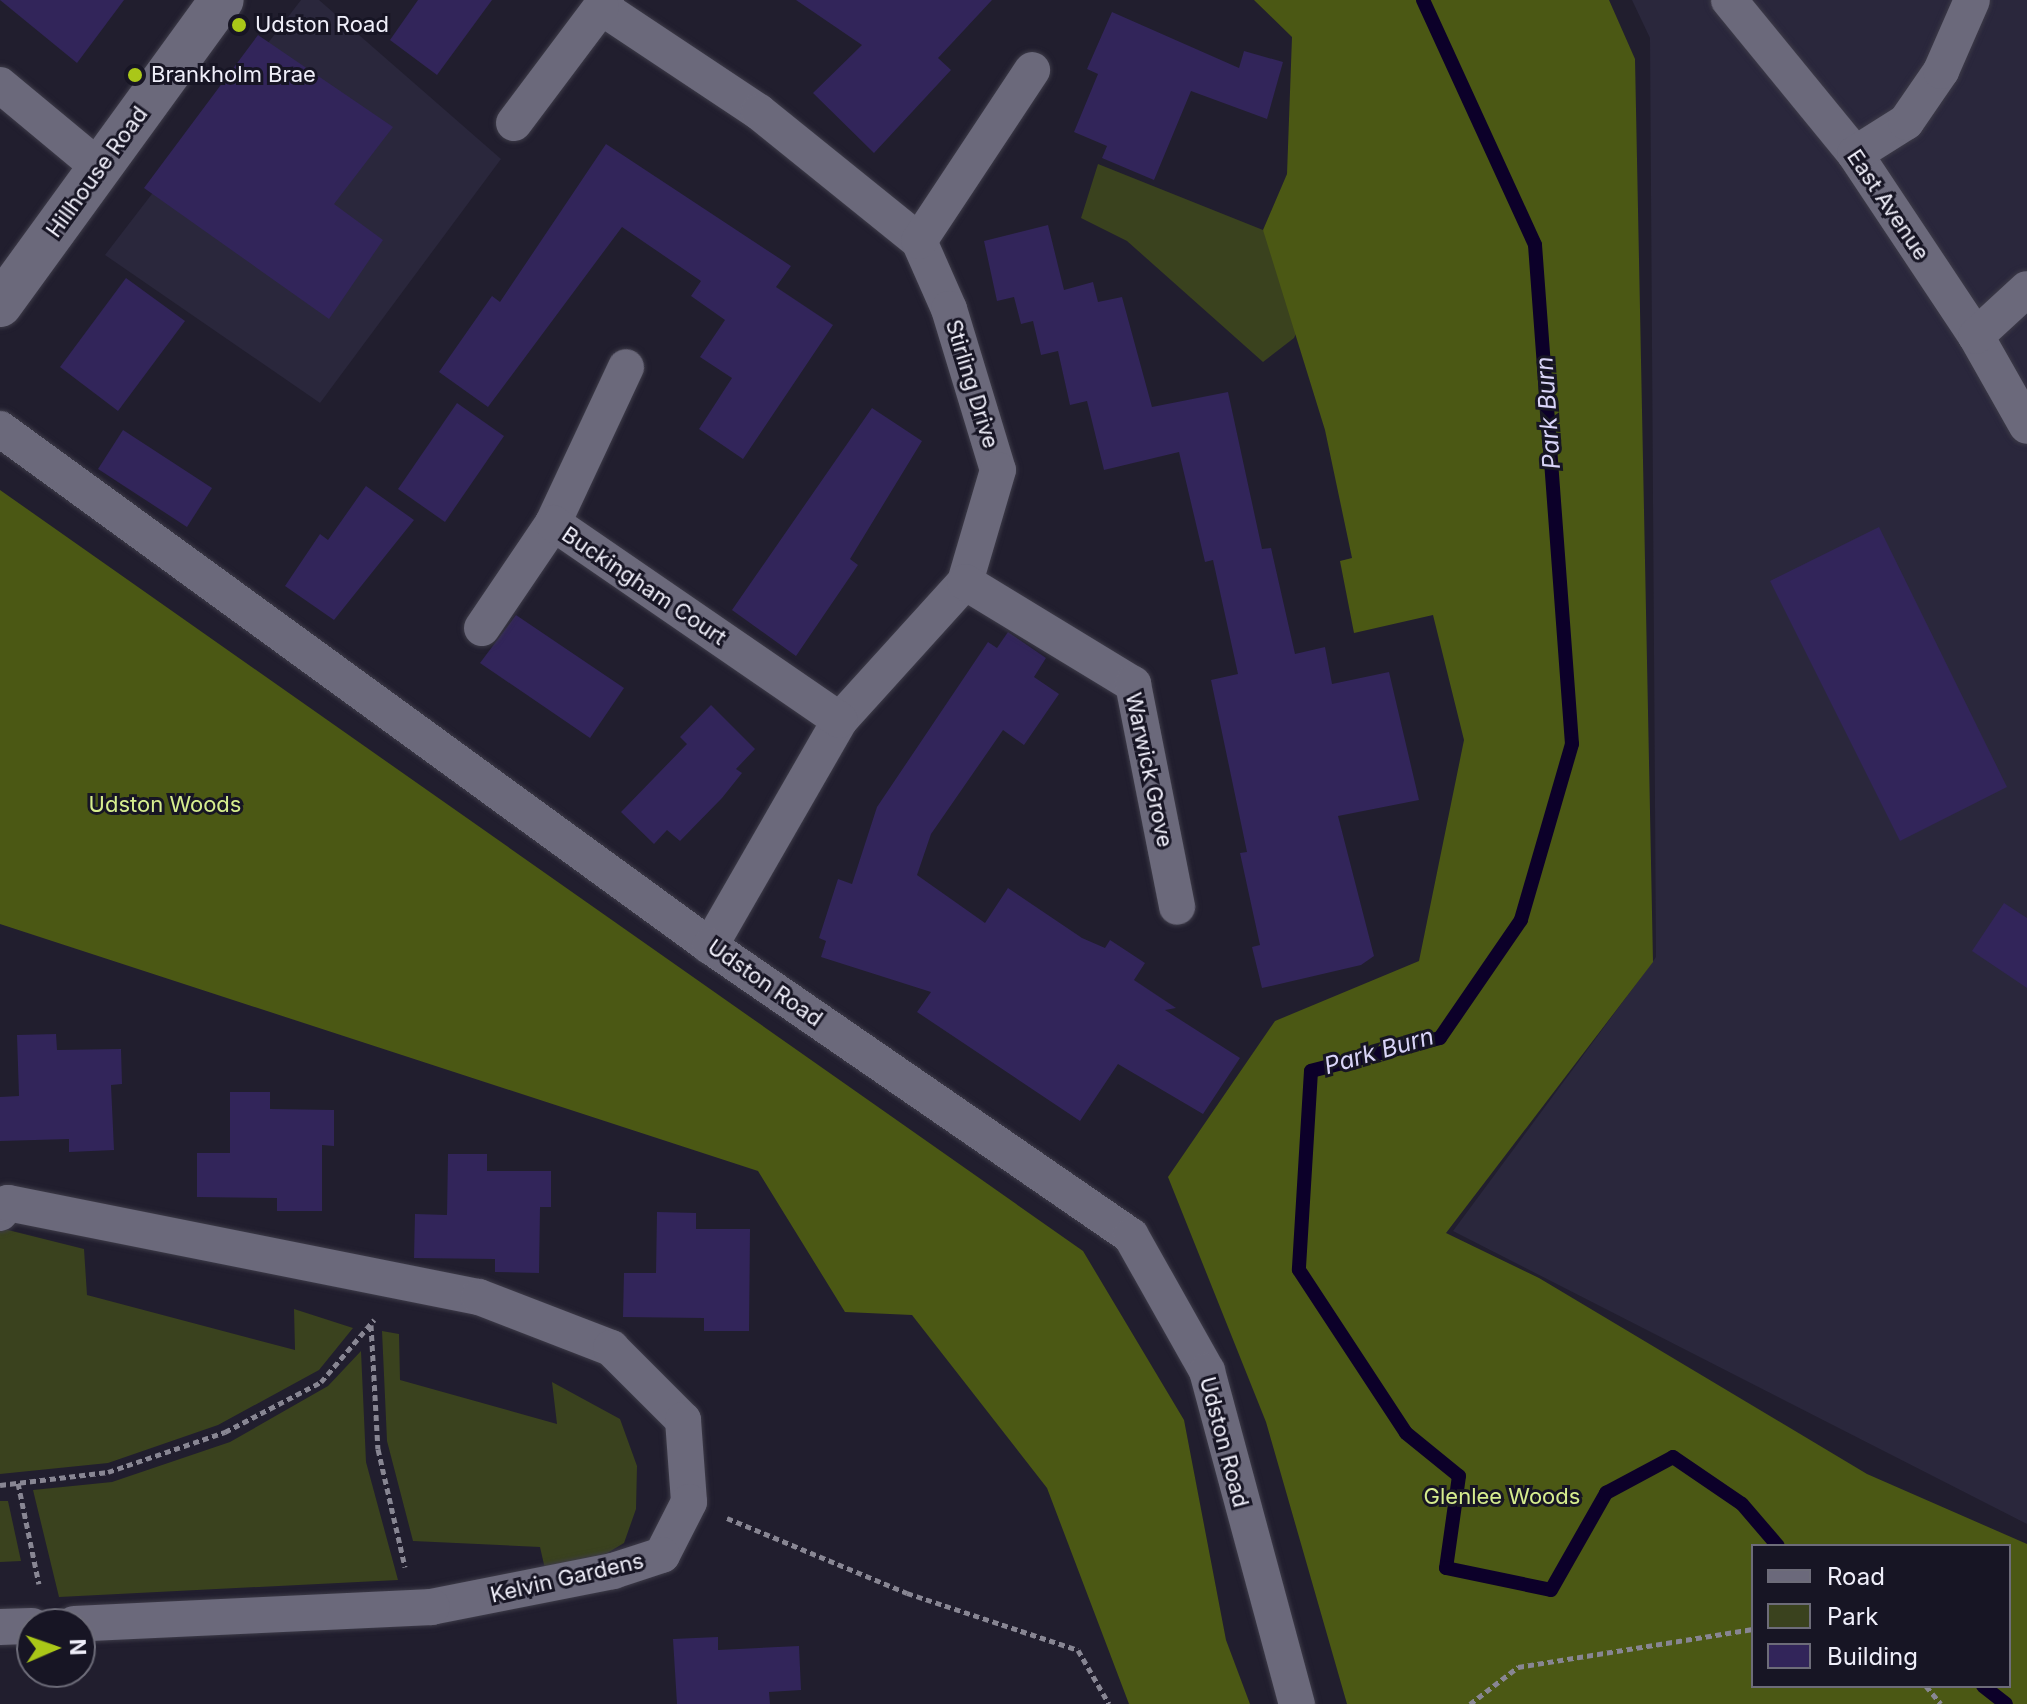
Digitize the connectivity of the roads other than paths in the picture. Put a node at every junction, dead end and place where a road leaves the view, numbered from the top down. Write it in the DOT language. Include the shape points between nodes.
graph roads {
  1 [pos="222,0"];
  2 [pos="1729,0"];
  3 [pos="1972,0"];
  4 [pos="604,3"];
  5 [pos="1032,70"];
  6 [pos="0,85"];
  7 [pos="514,123"];
  8 [pos="1855,154"];
  9 [pos="100,168"];
  10 [pos="919,241"];
  11 [pos="2027,289"];
  12 [pos="0,305"];
  13 [pos="1976,336"];
  14 [pos="626,367"];
  15 [pos="2027,426"];
  16 [pos="0,429"];
  17 [pos="553,523"];
  18 [pos="965,582"];
  19 [pos="482,628"];
  20 [pos="840,720"];
  21 [pos="1177,907"];
  22 [pos="710,946"];
  23 [pos="0,1213"];
  24 [pos="96,1623"];
  25 [pos="1297,1704"];
  1 -- 9 [label="street, Hillhouse Road"];
  2 -- 8 [label="street, East Avenue"];
  3 -- 8 [label="street" via="1941,71 1906,122"];
  4 -- 7 [label="street"];
  4 -- 10 [label="street, Stirling Drive" via="759,112"];
  5 -- 10 [label="street"];
  6 -- 9 [label="street"];
  8 -- 13 [label="street, East Avenue"];
  9 -- 12 [label="street, Hillhouse Road"];
  10 -- 18 [label="street, Stirling Drive" via="949,309 998,470"];
  11 -- 13 [label="street"];
  13 -- 15 [label="street, East Avenue"];
  14 -- 17 [label="street"];
  16 -- 22 [label="street, Udston Road"];
  17 -- 19 [label="street, Buckingham Court"];
  17 -- 20 [label="street, Buckingham Court"];
  18 -- 20 [label="street, Stirling Drive"];
  18 -- 21 [label="street, Warwick Grove" via="1133,684"];
  20 -- 22 [label="street, Stirling Drive"];
  22 -- 25 [label="street, Udston Road" via="1131,1236 1207,1371"];
  23 -- 24 [label="street, Kelvin Gardens" via="8,1203 479,1297 611,1348 683,1420 689,1502 662,1555 613,1571 415,1608"];
}
